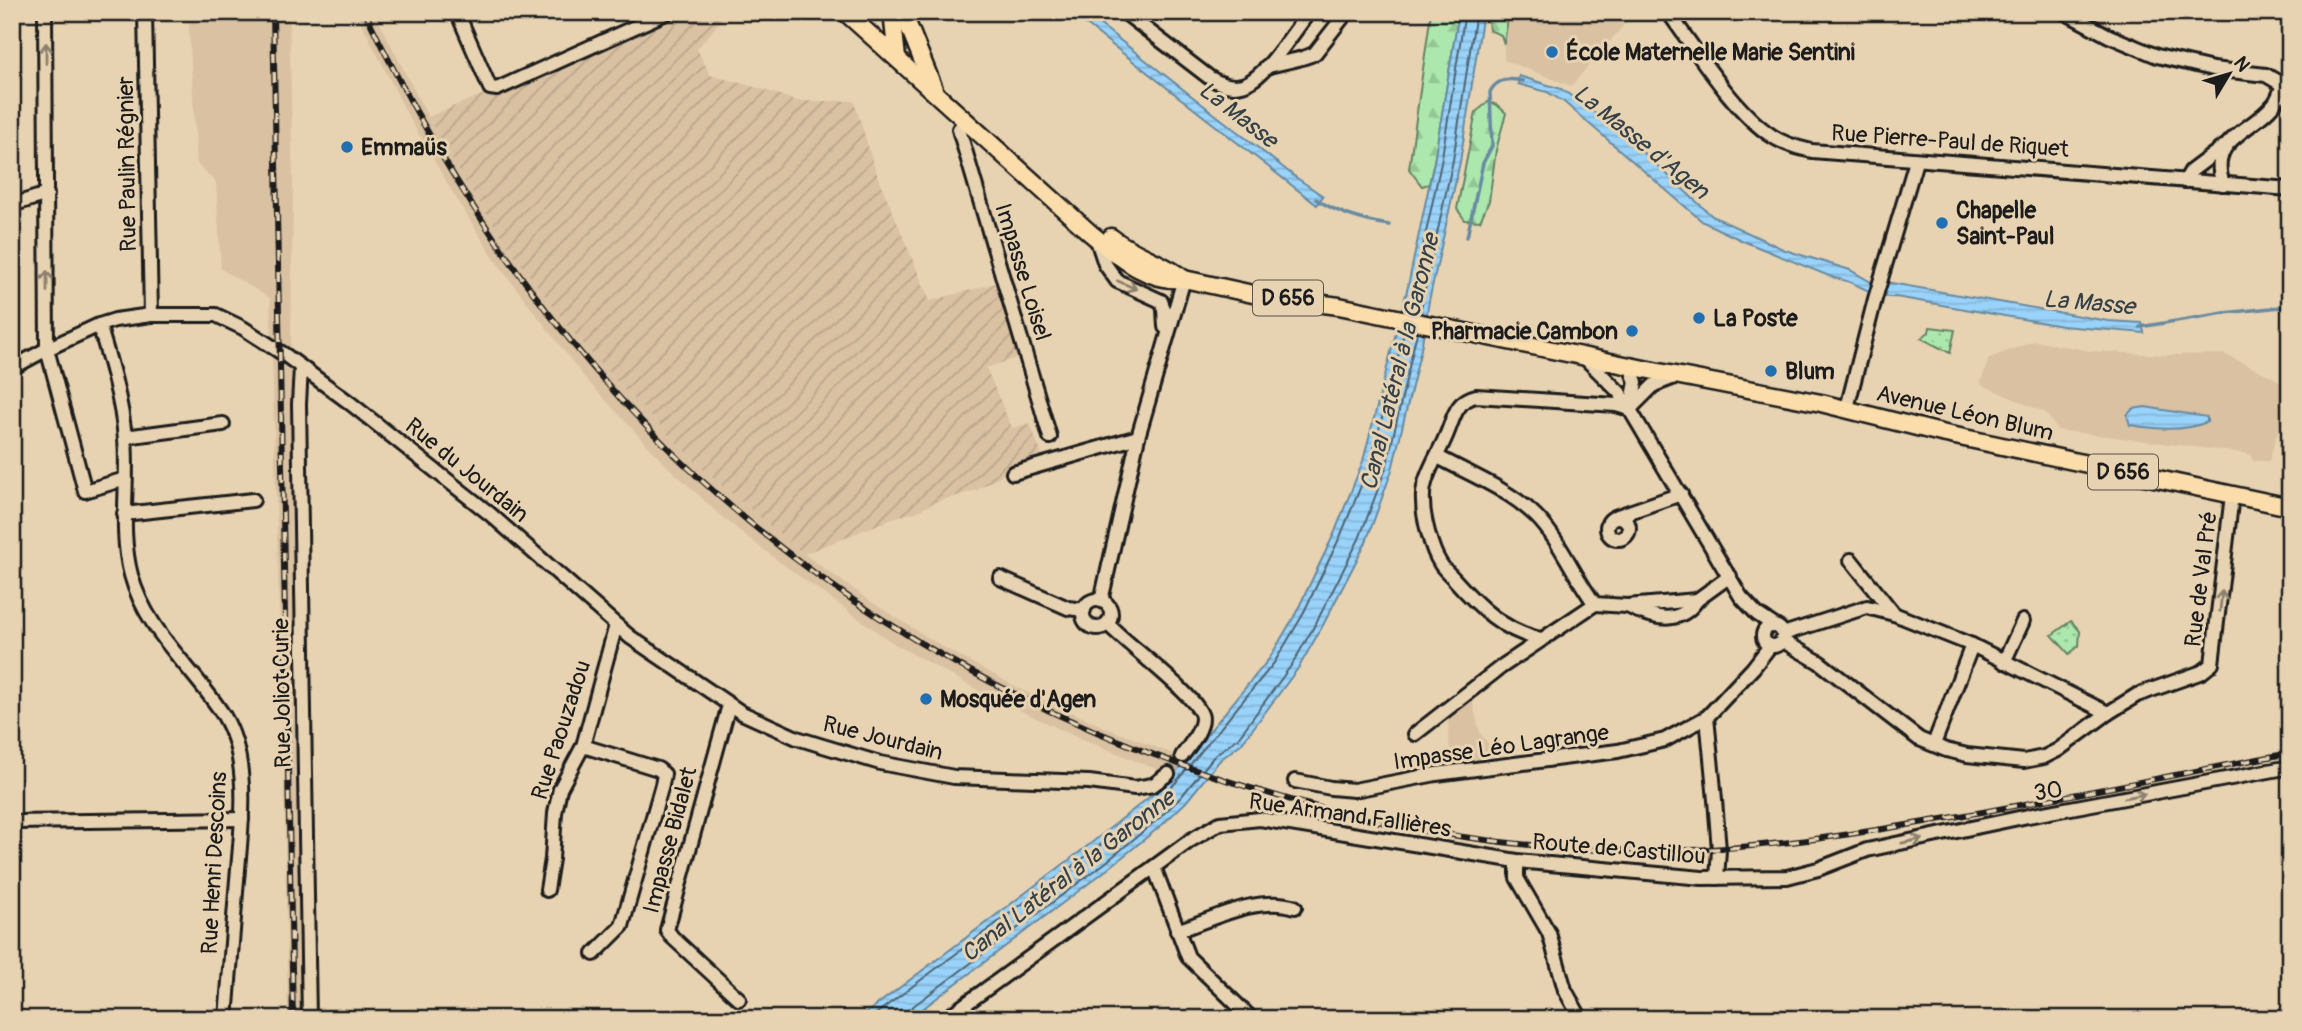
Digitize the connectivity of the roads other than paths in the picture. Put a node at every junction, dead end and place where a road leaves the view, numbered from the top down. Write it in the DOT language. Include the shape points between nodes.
graph roads {
  1 [pos="45,12"];
  2 [pos="145,12"];
  3 [pos="457,12"];
  4 [pos="668,12"];
  5 [pos="845,12"];
  6 [pos="892,12"];
  7 [pos="903,12"];
  8 [pos="1124,12"];
  9 [pos="1309,12"];
  10 [pos="1347,12"];
  11 [pos="1668,12"];
  12 [pos="2064,12"];
  13 [pos="914,39"];
  14 [pos="1286,42"];
  15 [pos="1295,59"];
  16 [pos="900,61"];
  17 [pos="1266,67"];
  18 [pos="2286,84"];
  19 [pos="936,94"];
  20 [pos="2290,100"];
  21 [pos="966,121"];
  22 [pos="2226,145"];
  23 [pos="1916,161"];
  24 [pos="2185,181"];
  25 [pos="2223,184"];
  26 [pos="1044,189"];
  27 [pos="2290,189"];
  28 [pos="47,194"];
  29 [pos="12,205"];
  30 [pos="1089,232"];
  31 [pos="1103,243"];
  32 [pos="1124,248"];
  33 [pos="1184,279"];
  34 [pos="151,315"];
  35 [pos="99,325"];
  36 [pos="1166,337"];
  37 [pos="47,349"];
  38 [pos="1584,356"];
  39 [pos="1630,366"];
  40 [pos="300,367"];
  41 [pos="12,368"];
  42 [pos="1680,375"];
  43 [pos="1620,393"];
  44 [pos="1630,408"];
  45 [pos="1847,408"];
  46 [pos="223,424"];
  47 [pos="1050,437"];
  48 [pos="1138,437"];
  49 [pos="125,438"];
  50 [pos="1438,457"];
  51 [pos="1013,473"];
  52 [pos="125,479"];
  53 [pos="1681,494"];
  54 [pos="2232,495"];
  55 [pos="253,500"];
  56 [pos="2290,508"];
  57 [pos="124,514"];
  58 [pos="1615,517"];
  59 [pos="1851,560"];
  60 [pos="1730,576"];
  61 [pos="1000,579"];
  62 [pos="1872,587"];
  63 [pos="1741,597"];
  64 [pos="1101,601"];
  65 [pos="1595,604"];
  66 [pos="1867,607"];
  67 [pos="1084,610"];
  68 [pos="1894,614"];
  69 [pos="2022,621"];
  70 [pos="1107,623"];
  71 [pos="616,625"];
  72 [pos="1780,633"];
  73 [pos="1541,639"];
  74 [pos="1767,642"];
  75 [pos="1972,645"];
  76 [pos="2004,662"];
  77 [pos="729,705"];
  78 [pos="2108,713"];
  79 [pos="1707,717"];
  80 [pos="1415,734"];
  81 [pos="1934,744"];
  82 [pos="583,746"];
  83 [pos="1182,756"];
  84 [pos="2290,767"];
  85 [pos="1168,774"];
  86 [pos="1295,781"];
  87 [pos="242,819"];
  88 [pos="12,822"];
  89 [pos="1517,861"];
  90 [pos="1154,867"];
  91 [pos="1717,878"];
  92 [pos="547,890"];
  93 [pos="1295,907"];
  94 [pos="1177,931"];
  95 [pos="594,954"];
  96 [pos="739,999"];
  97 [pos="226,1019"];
  98 [pos="309,1019"];
  99 [pos="945,1019"];
  100 [pos="1252,1019"];
  101 [pos="1581,1019"];
  28 -- 1 [label="street, one-way"];
  2 -- 34 [label="street, Rue Paulin Régnier"];
  3 -- 4 [label="street" via="490,88 497,89"];
  5 -- 16 [label="main road, D 656"];
  6 -- 16 [label="main road"];
  7 -- 13 [label="main road, D 656"];
  8 -- 17 [label="street" via="1219,83 1242,85"];
  9 -- 14 [label="street"];
  10 -- 15 [label="street" via="1315,53"];
  11 -- 23 [label="street, Rue Pierre-Paul de Riquet" via="1743,111 1772,136 1812,152"];
  12 -- 18 [label="street" via="2157,56 2213,69 2259,73"];
  13 -- 16 [label="main road"];
  13 -- 19 [label="main road, D 656"];
  14 -- 15 [label="street"];
  14 -- 17 [label="street"];
  15 -- 17 [label="street"];
  16 -- 19 [label="main road, D 656"];
  18 -- 20 [label="street"];
  18 -- 22 [label="street" via="2273,106"];
  19 -- 21 [label="main road, D 656"];
  21 -- 26 [label="main road, D 656"];
  21 -- 47 [label="street, Impasse Loisel" via="960,133"];
  22 -- 24 [label="street"];
  22 -- 25 [label="street" via="2218,162"];
  23 -- 24 [label="street, Rue Pierre-Paul de Riquet"];
  23 -- 45 [label="street"];
  24 -- 25 [label="street, Rue Pierre-Paul de Riquet"];
  25 -- 27 [label="street, Rue Pierre-Paul de Riquet"];
  26 -- 30 [label="main road, D 656"];
  26 -- 32 [label="main road, D 656" via="1057,193"];
  28 -- 29 [label="street"];
  37 -- 28 [label="street, one-way"];
  30 -- 31 [label="main road, D 656"];
  30 -- 36 [label="street, one-way" via="1117,281 1161,301"];
  31 -- 32 [label="main road"];
  31 -- 33 [label="main road, D 656" via="1132,266 1160,277"];
  32 -- 33 [label="main road, D 656" via="1171,268"];
  33 -- 36 [label="street"];
  33 -- 38 [label="main road, Avenue Léon Blum / D 656"];
  34 -- 35 [label="street, Rue du Jourdain"];
  34 -- 40 [label="street, Rue du Jourdain" via="216,315"];
  35 -- 37 [label="street, Rue du Jourdain"];
  35 -- 49 [label="street, Rue Henri Descoins"];
  36 -- 48 [label="street"];
  37 -- 41 [label="street, Rue du Jourdain"];
  37 -- 52 [label="street" via="85,491"];
  38 -- 39 [label="main road, Avenue Léon Blum / D 656"];
  38 -- 43 [label="street"];
  39 -- 42 [label="main road, Avenue Léon Blum / D 656"];
  39 -- 43 [label="street"];
  39 -- 44 [label="street" via="1636,382"];
  40 -- 71 [label="street, Rue du Jourdain" via="490,514"];
  40 -- 98 [label="street, Rue Joliot Curie"];
  42 -- 44 [label="street" via="1654,385"];
  42 -- 45 [label="main road, Avenue Léon Blum / D 656"];
  43 -- 44 [label="street"];
  44 -- 50 [label="street" via="1465,398"];
  44 -- 53 [label="street"];
  45 -- 54 [label="main road, Avenue Léon Blum / D 656" via="1941,433"];
  46 -- 49 [label="street"];
  48 -- 51 [label="street"];
  48 -- 64 [label="street"];
  49 -- 52 [label="street, Rue Henri Descoins"];
  50 -- 65 [label="street" via="1526,507 1557,542"];
  50 -- 73 [label="street" via="1422,500 1440,563 1504,626"];
  52 -- 57 [label="street, Rue Henri Descoins"];
  53 -- 58 [label="street"];
  53 -- 60 [label="street"];
  54 -- 56 [label="main road, Avenue Léon Blum / D 656"];
  78 -- 54 [label="street, Rue de Val Pré, one-way" via="2137,695 2203,672 2212,664"];
  55 -- 57 [label="street"];
  57 -- 87 [label="street, Rue Henri Descoins" via="128,562 142,605 230,727 241,770"];
  59 -- 62 [label="street"];
  60 -- 63 [label="street"];
  60 -- 65 [label="street" via="1697,600"];
  61 -- 67 [label="street" via="1068,608"];
  62 -- 66 [label="street"];
  62 -- 68 [label="street"];
  63 -- 72 [label="street"];
  63 -- 74 [label="street"];
  64 -- 67 [label="street" via="1090,602"];
  64 -- 70 [label="street" via="1109,609"];
  65 -- 73 [label="street"];
  66 -- 68 [label="street"];
  66 -- 72 [label="street"];
  67 -- 70 [label="street" via="1085,621 1092,627"];
  68 -- 75 [label="street"];
  69 -- 76 [label="street"];
  70 -- 83 [label="street" via="1199,708 1200,726"];
  71 -- 77 [label="street, Rue Jourdain"];
  71 -- 82 [label="street, Rue Paouzadou"];
  72 -- 74 [label="street" via="1776,646"];
  72 -- 74 [label="street, Impasse Léo Lagrange" via="1766,629"];
  72 -- 81 [label="street" via="1919,739"];
  73 -- 80 [label="street"];
  74 -- 79 [label="street, Impasse Léo Lagrange" via="1753,668"];
  75 -- 76 [label="street"];
  75 -- 81 [label="street"];
  76 -- 78 [label="street"];
  77 -- 85 [label="street, Rue Jourdain" via="797,738 880,763 954,777 1135,788 1153,785"];
  77 -- 96 [label="street, Impasse Bidalet" via="667,930"];
  78 -- 81 [label="street" via="2058,750 2034,760 1967,755"];
  79 -- 86 [label="street, Impasse Léo Lagrange" via="1665,740 1618,751 1436,774 1354,790"];
  79 -- 91 [label="street" via="1718,837"];
  82 -- 92 [label="street, Rue Paouzadou" via="560,789"];
  82 -- 95 [label="street" via="664,774 622,926"];
  91 -- 84 [label="street, 30, one-way" via="1787,877 1880,847"];
  87 -- 88 [label="street"];
  87 -- 97 [label="street, Rue Henri Descoins"];
  89 -- 90 [label="street, Rue Armand Fallières" via="1248,819 1220,822"];
  89 -- 91 [label="street, Route de Castillou"];
  89 -- 101 [label="street" via="1517,878 1549,933 1565,990"];
  90 -- 94 [label="street"];
  90 -- 99 [label="street, Rue Armand Fallières"];
  93 -- 94 [label="street" via="1249,906"];
  94 -- 100 [label="street" via="1190,960"];
}
